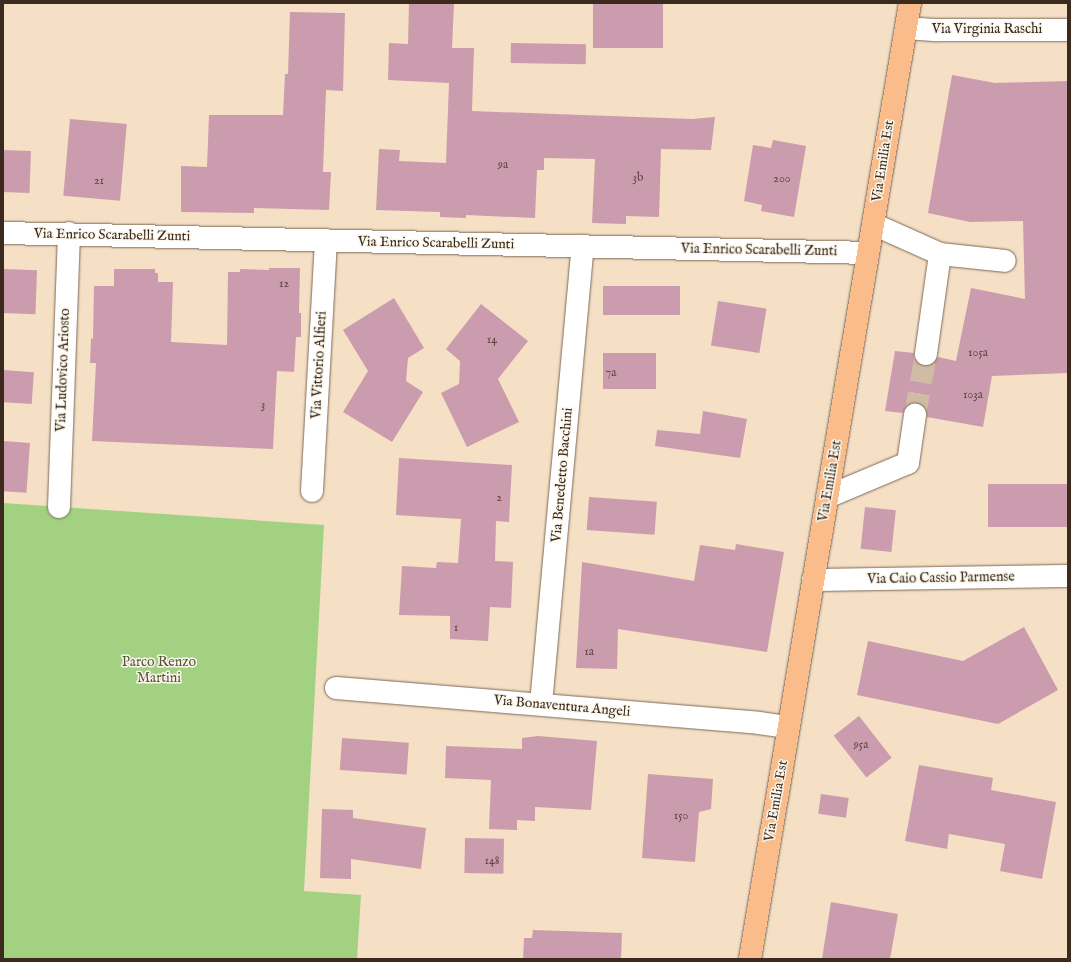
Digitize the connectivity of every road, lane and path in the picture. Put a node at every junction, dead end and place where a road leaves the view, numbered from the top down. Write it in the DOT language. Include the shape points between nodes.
graph roads {
  1 [pos="910,3"];
  2 [pos="906,28"];
  3 [pos="1068,30"];
  4 [pos="873,224"];
  5 [pos="3,232"];
  6 [pos="69,233"];
  7 [pos="326,240"];
  8 [pos="583,246"];
  9 [pos="868,252"];
  10 [pos="940,254"];
  11 [pos="1005,261"];
  12 [pos="926,354"];
  13 [pos="915,415"];
  14 [pos="312,491"];
  15 [pos="827,497"];
  16 [pos="59,507"];
  17 [pos="1068,576"];
  18 [pos="813,580"];
  19 [pos="336,688"];
  20 [pos="541,704"];
  21 [pos="788,727"];
  22 [pos="750,959"];
  1 -- 2 [label="main road, Via Emilia Est"];
  2 -- 3 [label="street, Via Virginia Raschi"];
  2 -- 4 [label="main road, Via Emilia Est"];
  4 -- 9 [label="main road, Via Emilia Est"];
  4 -- 10 [label="street"];
  5 -- 6 [label="street, Via Enrico Scarabelli Zunti"];
  6 -- 7 [label="street, Via Enrico Scarabelli Zunti"];
  6 -- 16 [label="street, Via Ludovico Ariosto"];
  7 -- 8 [label="street, Via Enrico Scarabelli Zunti"];
  7 -- 14 [label="street, Via Vittorio Alfieri"];
  8 -- 9 [label="street, Via Enrico Scarabelli Zunti"];
  8 -- 20 [label="street, Via Benedetto Bacchini"];
  9 -- 15 [label="main road, Via Emilia Est"];
  10 -- 11 [label="street"];
  10 -- 12 [label="street"];
  13 -- 15 [label="street" via="908,463"];
  15 -- 18 [label="main road, Via Emilia Est"];
  17 -- 18 [label="street, Via Caio Cassio Parmense"];
  18 -- 21 [label="main road, Via Emilia Est"];
  19 -- 20 [label="street, Via Bonaventura Angeli"];
  20 -- 21 [label="street, Via Bonaventura Angeli"];
  21 -- 22 [label="main road, Via Emilia Est"];
}
